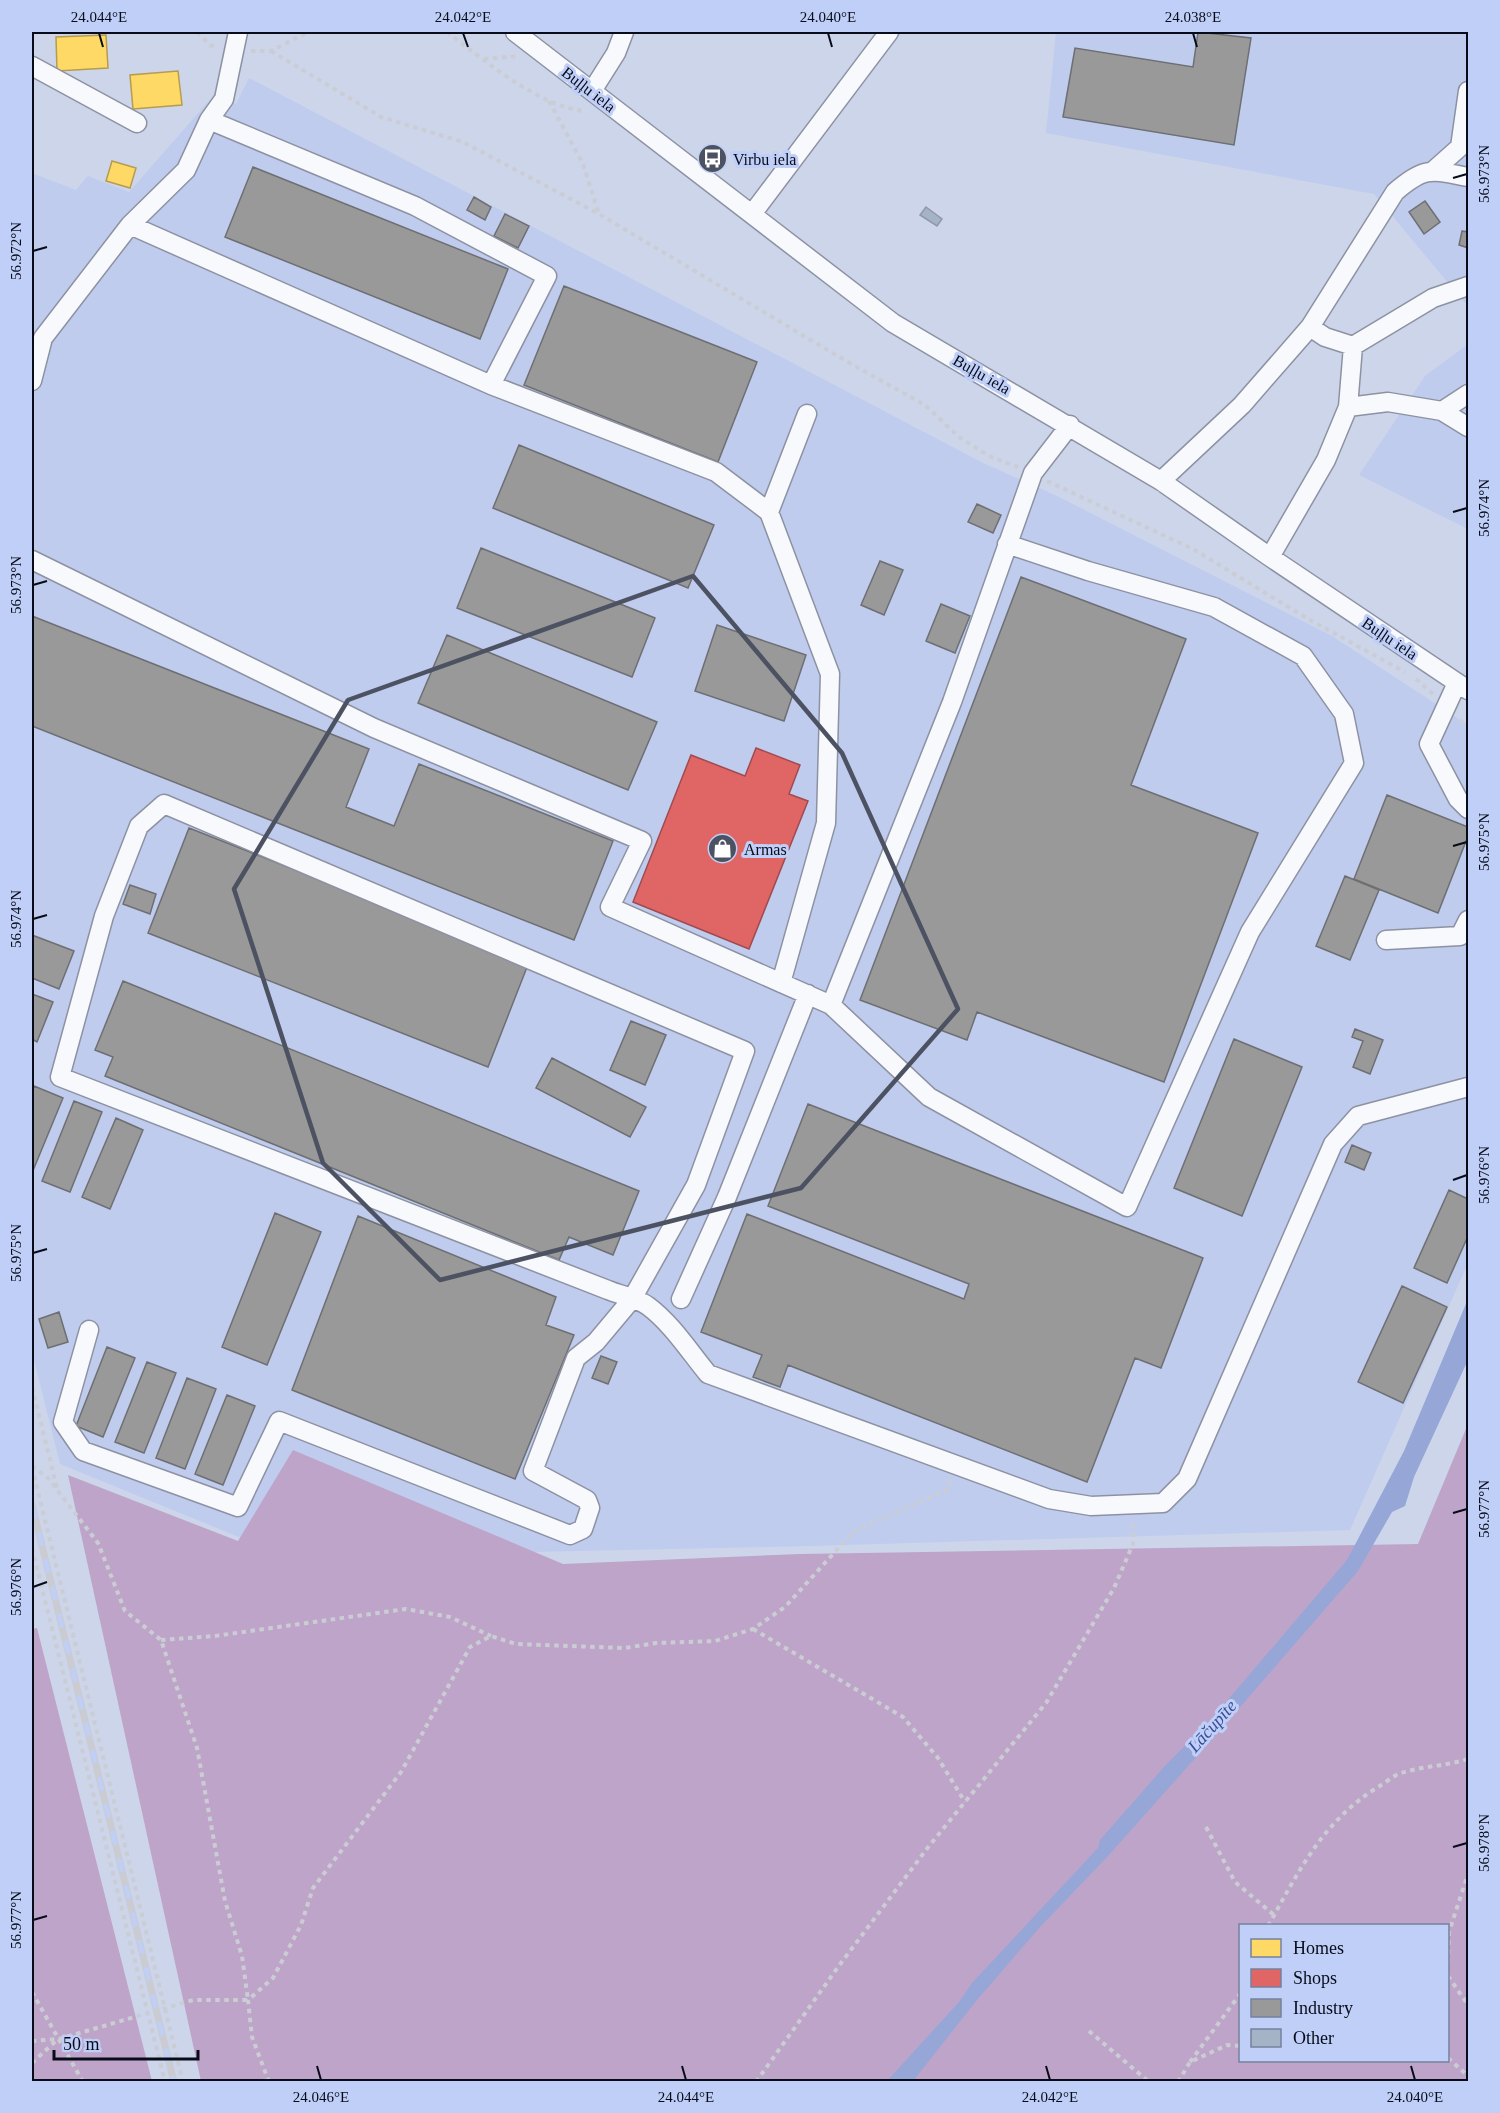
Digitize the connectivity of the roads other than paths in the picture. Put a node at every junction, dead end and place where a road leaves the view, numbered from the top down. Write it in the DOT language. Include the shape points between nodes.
graph roads {
  1 [pos="238,32"];
  2 [pos="515,32"];
  3 [pos="624,32"];
  4 [pos="890,32"];
  5 [pos="32,66"];
  6 [pos="592,91"];
  7 [pos="1468,91"];
  8 [pos="209,120"];
  9 [pos="137,123"];
  10 [pos="1433,171"];
  11 [pos="1468,177"];
  12 [pos="752,214"];
  13 [pos="130,225"];
  14 [pos="1468,286"];
  15 [pos="1310,327"];
  16 [pos="1353,346"];
  17 [pos="32,381"];
  18 [pos="490,385"];
  19 [pos="1468,394"];
  20 [pos="1348,407"];
  21 [pos="1442,411"];
  22 [pos="807,414"];
  23 [pos="1070,425"];
  24 [pos="1468,427"];
  25 [pos="1161,481"];
  26 [pos="769,512"];
  27 [pos="1007,544"];
  28 [pos="1270,557"];
  29 [pos="32,560"];
  30 [pos="1463,686"];
  31 [pos="1468,809"];
  32 [pos="1468,920"];
  33 [pos="1386,940"];
  34 [pos="781,983"];
  35 [pos="808,994"];
  36 [pos="831,1005"];
  37 [pos="1468,1087"];
  38 [pos="632,1299"];
  39 [pos="681,1299"];
  40 [pos="89,1330"];
  1 -- 8 [label="street" via="224,99"];
  2 -- 6 [label="street, Buļļu iela"];
  3 -- 6 [label="street"];
  4 -- 12 [label="street"];
  5 -- 9 [label="street"];
  6 -- 12 [label="street, Buļļu iela"];
  7 -- 10 [label="street" via="1460,147"];
  8 -- 13 [label="street" via="186,170"];
  8 -- 18 [label="street" via="415,206 547,276"];
  10 -- 11 [label="street"];
  10 -- 15 [label="street" via="1414,176 1384,206"];
  12 -- 23 [label="street, Buļļu iela" via="893,323"];
  13 -- 17 [label="street" via="43,338"];
  13 -- 18 [label="street"];
  14 -- 16 [label="street" via="1432,298"];
  15 -- 16 [label="street" via="1325,337"];
  15 -- 25 [label="street" via="1242,405"];
  16 -- 20 [label="street"];
  18 -- 26 [label="street" via="716,472"];
  19 -- 21 [label="street"];
  20 -- 21 [label="street" via="1388,402"];
  20 -- 28 [label="street" via="1326,460"];
  21 -- 24 [label="street"];
  22 -- 26 [label="street"];
  23 -- 25 [label="street, Buļļu iela"];
  23 -- 27 [label="street" via="1033,473"];
  25 -- 28 [label="street, Buļļu iela"];
  26 -- 34 [label="street" via="830,674 826,822"];
  27 -- 36 [label="street" via="952,702"];
  27 -- 36 [label="street" via="1214,607 1303,656 1344,714 1354,763 1250,932 1127,1207 929,1097"];
  28 -- 30 [label="street, Buļļu iela"];
  29 -- 34 [label="street" via="374,728 642,841 610,907"];
  30 -- 31 [label="street" via="1446,706 1429,744 1458,799"];
  32 -- 33 [label="street" via="1460,936"];
  34 -- 35 [label="street"];
  35 -- 36 [label="street"];
  35 -- 39 [label="street" via="727,1197"];
  37 -- 38 [label="street" via="1358,1116 1333,1144 1187,1479 1163,1503 1091,1506 1049,1499 708,1374 647,1305"];
  38 -- 38 [label="street" via="60,1077 97,938 139,826 164,804 745,1051 696,1185"];
  38 -- 40 [label="street" via="596,1342 576,1358 533,1471 587,1500 590,1508 583,1529 570,1535 279,1421 238,1507 83,1451 63,1422"];
}
